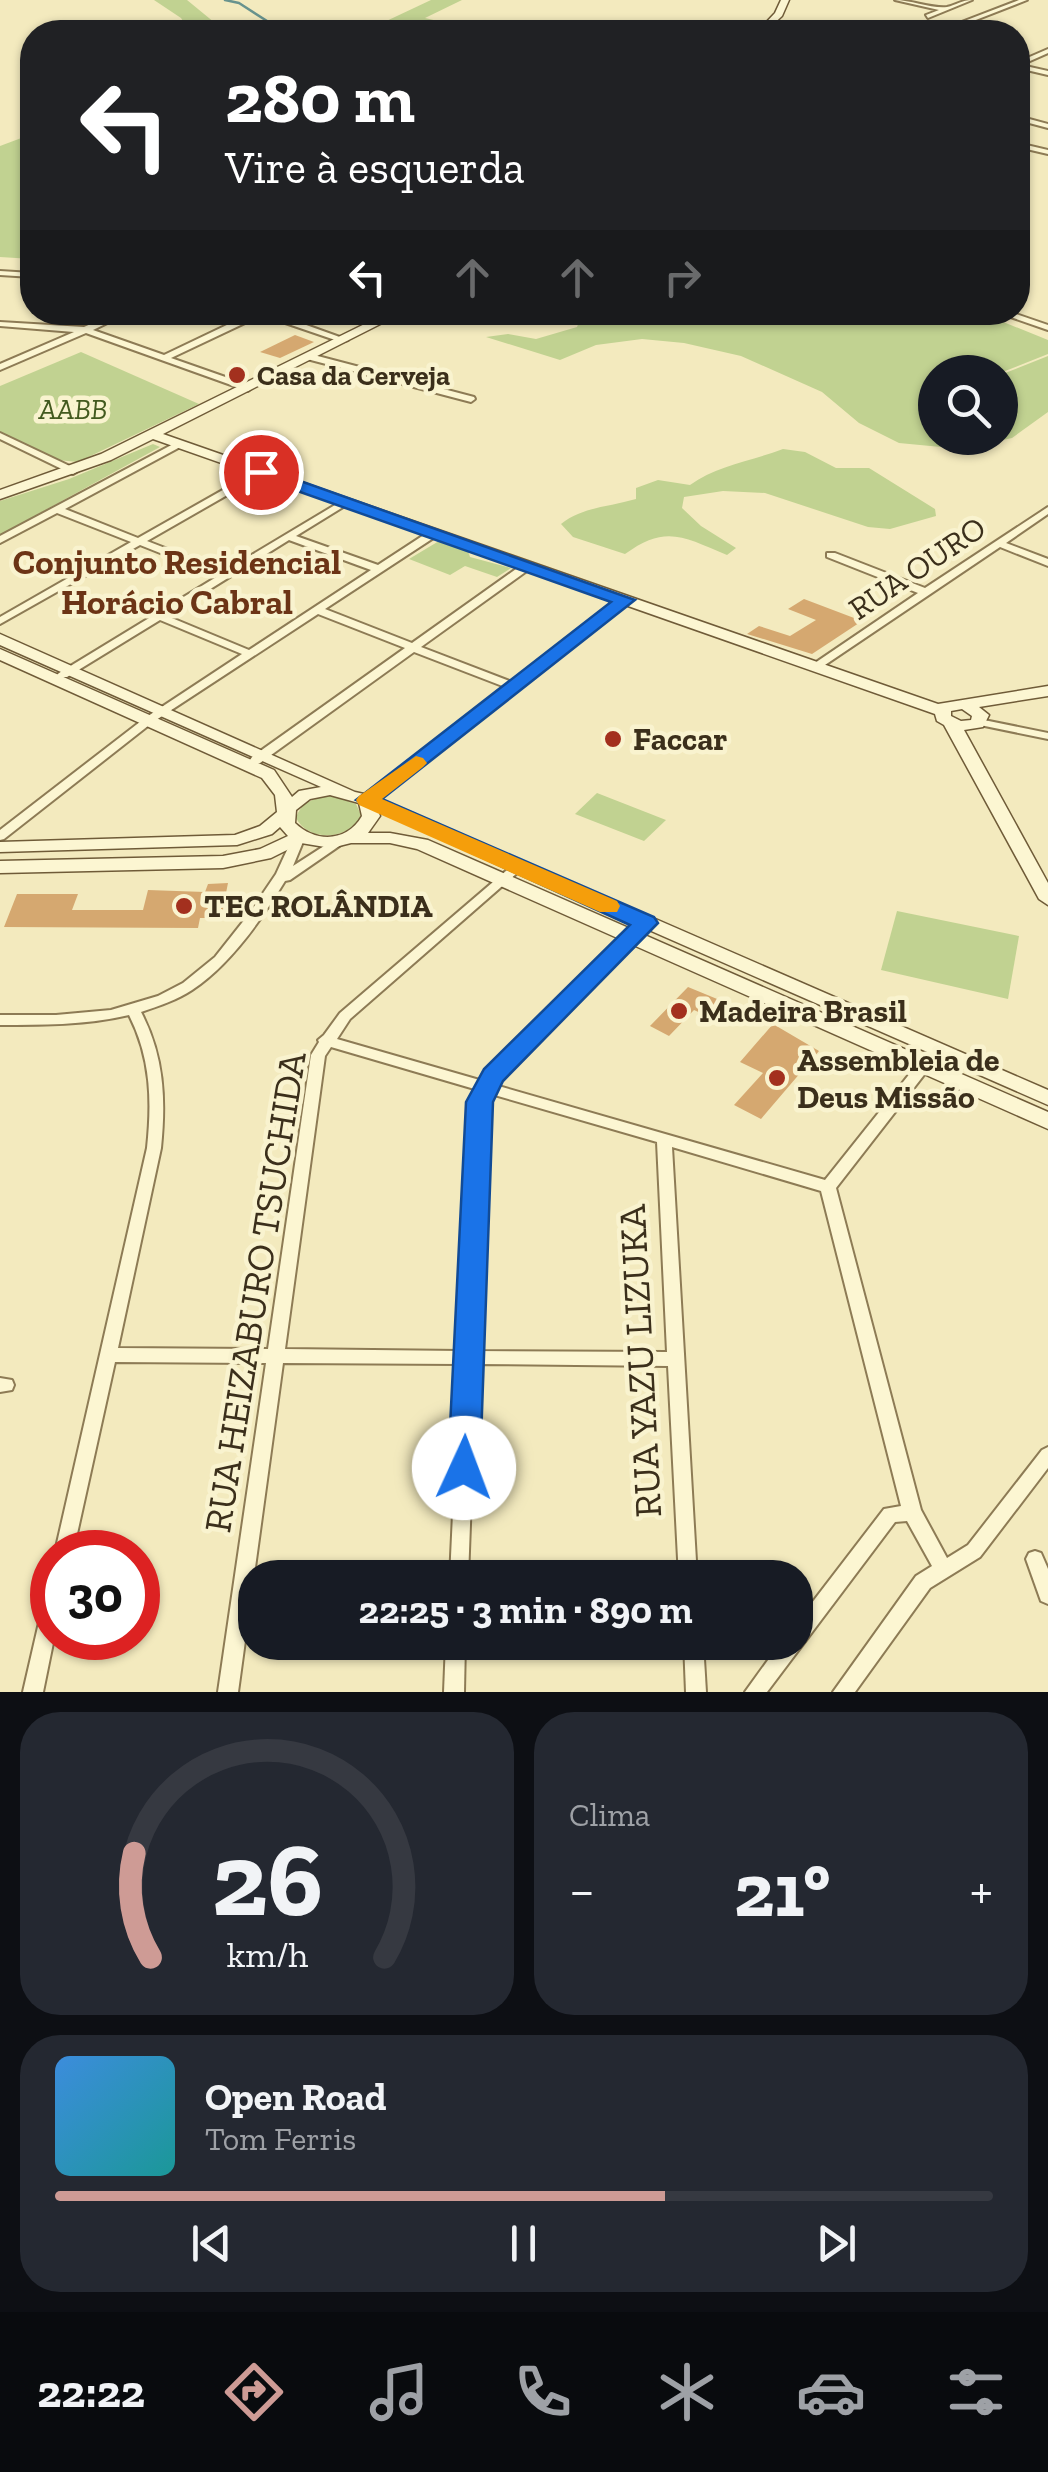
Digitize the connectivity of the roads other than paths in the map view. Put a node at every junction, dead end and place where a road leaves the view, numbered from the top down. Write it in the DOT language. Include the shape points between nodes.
graph roads {
  1 [pos="898,0"];
  2 [pos="969,0"];
  3 [pos="1024,0"];
  4 [pos="944,10"];
  5 [pos="928,16"];
  6 [pos="972,20"];
  7 [pos="1030,148"];
  8 [pos="1034,149"];
  9 [pos="1030,150"];
  10 [pos="1048,152"];
  11 [pos="0,324"];
  12 [pos="97,325"];
  13 [pos="234,325"];
  14 [pos="300,325"];
  15 [pos="373,325"];
  16 [pos="21,326"];
  17 [pos="86,330"];
  18 [pos="344,340"];
  19 [pos="310,356"];
  20 [pos="164,358"];
  21 [pos="0,367"];
  22 [pos="248,388"];
  23 [pos="471,399"];
  24 [pos="152,434"];
  25 [pos="0,436"];
  26 [pos="178,444"];
  27 [pos="73,470"];
  28 [pos="261,472"];
  29 [pos="1,494"];
  30 [pos="345,502"];
  31 [pos="58,510"];
  32 [pos="1048,510"];
  33 [pos="434,532"];
  34 [pos="289,536"];
  35 [pos="0,540"];
  36 [pos="139,541"];
  37 [pos="998,543"];
  38 [pos="831,556"];
  39 [pos="1048,563"];
  40 [pos="527,566"];
  41 [pos="378,569"];
  42 [pos="224,576"];
  43 [pos="926,592"];
  44 [pos="625,600"];
  45 [pos="317,610"];
  46 [pos="159,616"];
  47 [pos="0,621"];
  48 [pos="0,639"];
  49 [pos="414,647"];
  50 [pos="0,654"];
  51 [pos="250,654"];
  52 [pos="815,667"];
  53 [pos="64,674"];
  54 [pos="514,687"];
  55 [pos="1048,691"];
  56 [pos="1048,701"];
  57 [pos="976,714"];
  58 [pos="155,715"];
  59 [pos="947,718"];
  60 [pos="1048,733"];
  61 [pos="257,759"];
  62 [pos="347,792"];
  63 [pos="367,800"];
  64 [pos="286,814"];
  65 [pos="0,836"];
  66 [pos="299,837"];
  67 [pos="346,839"];
  68 [pos="0,847"];
  69 [pos="0,867"];
  70 [pos="510,873"];
  71 [pos="285,876"];
  72 [pos="1048,899"];
  73 [pos="639,930"];
  74 [pos="134,1011"];
  75 [pos="0,1020"];
  76 [pos="325,1040"];
  77 [pos="930,1058"];
  78 [pos="485,1088"];
  79 [pos="1048,1098"];
  80 [pos="1048,1120"];
  81 [pos="664,1140"];
  82 [pos="828,1187"];
  83 [pos="107,1355"];
  84 [pos="274,1356"];
  85 [pos="468,1357"];
  86 [pos="673,1358"];
  87 [pos="1048,1454"];
  88 [pos="912,1512"];
  89 [pos="69,1530"];
  90 [pos="1034,1559"];
  91 [pos="460,1560"];
  92 [pos="687,1560"];
  93 [pos="942,1568"];
  94 [pos="1048,1595"];
  95 [pos="813,1616"];
  96 [pos="41,1660"];
  97 [pos="455,1660"];
  98 [pos="694,1660"];
  99 [pos="779,1660"];
  100 [pos="34,1692"];
  101 [pos="228,1692"];
  102 [pos="454,1692"];
  103 [pos="696,1692"];
  104 [pos="755,1692"];
  105 [pos="843,1692"];
  1 -- 4 [label="street"];
  2 -- 4 [label="street"];
  3 -- 6 [label="street"];
  4 -- 5 [label="street"];
  7 -- 8 [label="street"];
  8 -- 9 [label="street"];
  8 -- 10 [label="street"];
  11 -- 16 [label="street"];
  12 -- 17 [label="street"];
  13 -- 20 [label="street"];
  14 -- 18 [label="street"];
  15 -- 18 [label="street"];
  16 -- 17 [label="street"];
  17 -- 20 [label="street"];
  17 -- 21 [label="street"];
  18 -- 19 [label="street"];
  19 -- 22 [label="street"];
  19 -- 23 [label="street"];
  20 -- 22 [label="street"];
  22 -- 24 [label="street"];
  24 -- 26 [label="street"];
  24 -- 27 [label="street"];
  25 -- 27 [label="street"];
  26 -- 28 [label="street"];
  26 -- 31 [label="street"];
  27 -- 29 [label="street"];
  28 -- 30 [label="street"];
  28 -- 36 [label="street"];
  30 -- 33 [label="street"];
  30 -- 34 [label="street"];
  31 -- 35 [label="street"];
  31 -- 36 [label="street"];
  32 -- 37 [label="street, RUA OURO"];
  33 -- 40 [label="street"];
  33 -- 41 [label="street"];
  34 -- 41 [label="street"];
  34 -- 42 [label="street"];
  36 -- 42 [label="street"];
  36 -- 47 [label="street"];
  37 -- 39 [label="street"];
  37 -- 43 [label="street, RUA OURO"];
  38 -- 43 [label="street"];
  40 -- 44 [label="street"];
  40 -- 49 [label="street"];
  41 -- 45 [label="street"];
  42 -- 46 [label="street"];
  43 -- 52 [label="street, RUA OURO"];
  44 -- 52 [label="street"];
  44 -- 54 [label="street"];
  45 -- 49 [label="street"];
  45 -- 51 [label="street"];
  46 -- 51 [label="street"];
  46 -- 53 [label="street"];
  48 -- 53 [label="street"];
  49 -- 54 [label="street"];
  49 -- 61 [label="street"];
  50 -- 53 [label="street"];
  51 -- 58 [label="street"];
  52 -- 59 [label="street"];
  53 -- 58 [label="street"];
  54 -- 63 [label="street"];
  55 -- 57 [label="street"];
  56 -- 57 [label="street"];
  57 -- 59 [label="street" via="949,705"];
  57 -- 60 [label="street"];
  58 -- 61 [label="street"];
  58 -- 65 [label="street"];
  59 -- 72 [label="street"];
  61 -- 62 [label="street"];
  61 -- 64 [label="street" via="277,784"];
  62 -- 63 [label="street"];
  62 -- 64 [label="street" via="313,792"];
  63 -- 67 [label="street" via="370,821"];
  63 -- 70 [label="street"];
  64 -- 66 [label="street"];
  64 -- 68 [label="street" via="237,840"];
  66 -- 67 [label="street"];
  66 -- 69 [label="street" via="266,854 223,862"];
  66 -- 71 [label="street"];
  67 -- 70 [label="street" via="422,844"];
  67 -- 71 [label="street"];
  70 -- 73 [label="street"];
  70 -- 76 [label="street, RUA HEIZABURO TSUCHIDA" via="344,1016"];
  71 -- 74 [label="street" via="211,968"];
  73 -- 77 [label="street"];
  73 -- 78 [label="street"];
  74 -- 75 [label="street"];
  74 -- 83 [label="street" via="153,1053 158,1114"];
  76 -- 78 [label="street"];
  76 -- 84 [label="street, RUA HEIZABURO TSUCHIDA" via="315,1064"];
  77 -- 79 [label="street"];
  77 -- 80 [label="street"];
  77 -- 82 [label="street"];
  78 -- 81 [label="street"];
  78 -- 85 [label="street" via="476,1116"];
  81 -- 82 [label="street"];
  81 -- 86 [label="street, RUA YAZU LIZUKA"];
  82 -- 88 [label="street"];
  83 -- 84 [label="street"];
  83 -- 89 [label="street"];
  84 -- 85 [label="street"];
  84 -- 101 [label="street, RUA HEIZABURO TSUCHIDA"];
  85 -- 86 [label="street"];
  85 -- 91 [label="street"];
  86 -- 92 [label="street, RUA YAZU LIZUKA"];
  87 -- 93 [label="street" via="974,1552"];
  88 -- 93 [label="street"];
  88 -- 95 [label="street" via="890,1515"];
  90 -- 94 [label="street"];
  93 -- 105 [label="street" via="923,1582"];
  96 -- 100 [label="street"];
  97 -- 102 [label="street"];
  98 -- 103 [label="street"];
  99 -- 104 [label="street"];
}
